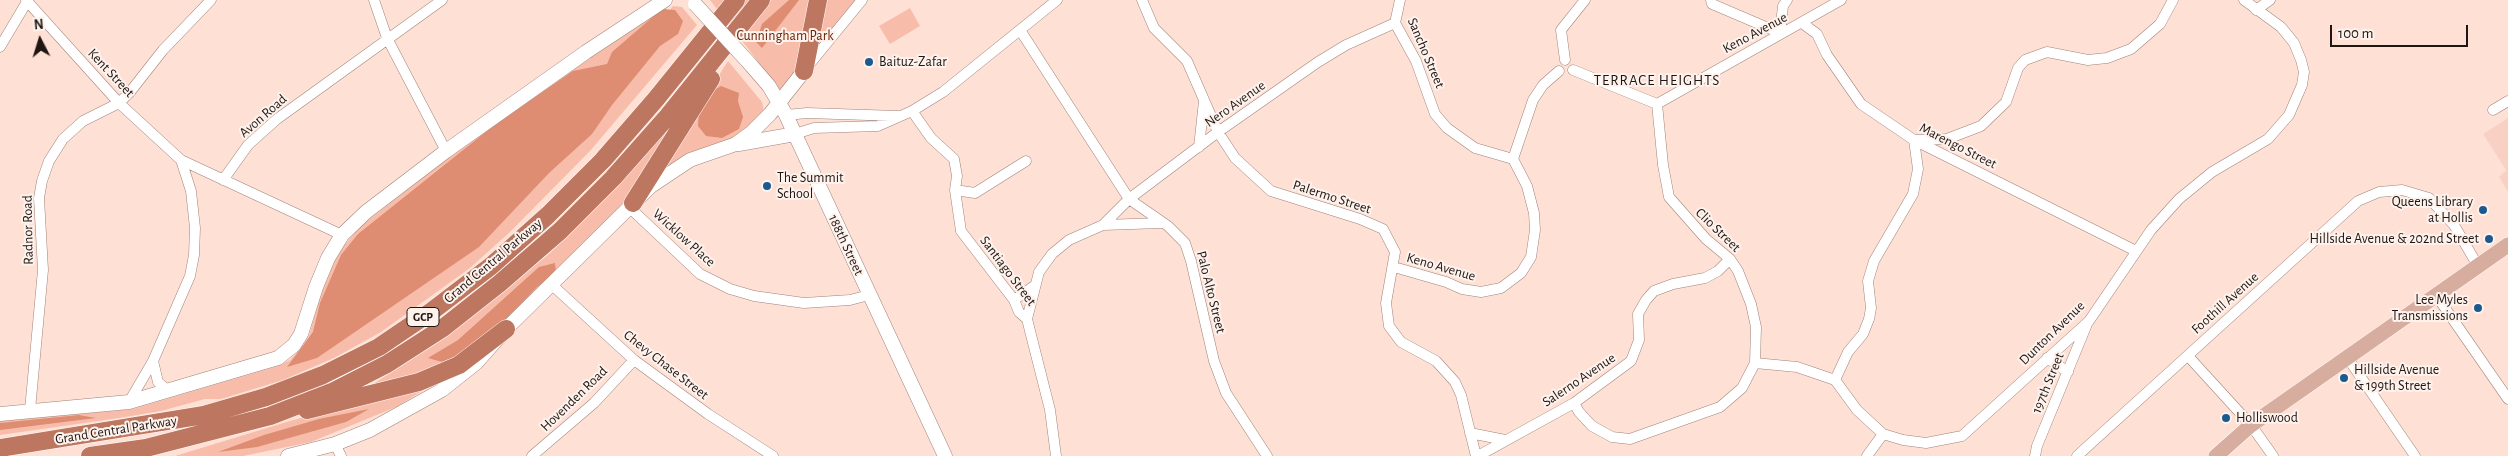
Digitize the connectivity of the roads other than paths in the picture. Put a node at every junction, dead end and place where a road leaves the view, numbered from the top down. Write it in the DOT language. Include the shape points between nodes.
graph roads {
  1 [pos="27,0"];
  2 [pos="211,0"];
  3 [pos="374,0"];
  4 [pos="442,0"];
  5 [pos="665,0"];
  6 [pos="728,0"];
  7 [pos="736,0"];
  8 [pos="761,0"];
  9 [pos="773,0"];
  10 [pos="818,0"];
  11 [pos="862,0"];
  12 [pos="1058,0"];
  13 [pos="1142,0"];
  14 [pos="1400,0"];
  15 [pos="1585,0"];
  16 [pos="1711,0"];
  17 [pos="1786,0"];
  18 [pos="1841,0"];
  19 [pos="2173,0"];
  20 [pos="2244,0"];
  21 [pos="2270,0"];
  22 [pos="693,2"];
  23 [pos="2256,10"];
  24 [pos="1395,23"];
  25 [pos="1802,23"];
  26 [pos="1020,30"];
  27 [pos="1780,33"];
  28 [pos="388,38"];
  29 [pos="704,40"];
  30 [pos="0,47"];
  31 [pos="1565,60"];
  32 [pos="1573,70"];
  33 [pos="804,71"];
  34 [pos="1559,71"];
  35 [pos="1204,100"];
  36 [pos="779,101"];
  37 [pos="2508,101"];
  38 [pos="119,103"];
  39 [pos="1657,104"];
  40 [pos="2493,110"];
  41 [pos="912,111"];
  42 [pos="786,115"];
  43 [pos="901,116"];
  44 [pos="1218,132"];
  45 [pos="795,134"];
  46 [pos="1914,140"];
  47 [pos="736,144"];
  48 [pos="1199,147"];
  49 [pos="446,152"];
  50 [pos="1513,159"];
  51 [pos="181,160"];
  52 [pos="1026,161"];
  53 [pos="223,180"];
  54 [pos="954,190"];
  55 [pos="1129,199"];
  56 [pos="631,205"];
  57 [pos="1161,223"];
  58 [pos="1103,225"];
  59 [pos="342,235"];
  60 [pos="2508,245"];
  61 [pos="2136,251"];
  62 [pos="1730,259"];
  63 [pos="2478,266"];
  64 [pos="1394,267"];
  65 [pos="551,284"];
  66 [pos="1034,286"];
  67 [pos="869,295"];
  68 [pos="2436,295"];
  69 [pos="1014,300"];
  70 [pos="1027,319"];
  71 [pos="2088,321"];
  72 [pos="506,330"];
  73 [pos="2188,356"];
  74 [pos="2347,357"];
  75 [pos="2047,358"];
  76 [pos="634,360"];
  77 [pos="153,361"];
  78 [pos="1755,363"];
  79 [pos="2068,372"];
  80 [pos="1835,380"];
  81 [pos="168,391"];
  82 [pos="2508,399"];
  83 [pos="129,402"];
  84 [pos="1574,403"];
  85 [pos="30,410"];
  86 [pos="0,414"];
  87 [pos="270,416"];
  88 [pos="2252,425"];
  89 [pos="1470,434"];
  90 [pos="1883,434"];
  91 [pos="1505,440"];
  92 [pos="0,448"];
  93 [pos="338,450"];
  94 [pos="90,456"];
  95 [pos="288,456"];
  96 [pos="532,456"];
  97 [pos="773,456"];
  98 [pos="945,456"];
  99 [pos="1056,456"];
  100 [pos="1267,456"];
  101 [pos="1477,456"];
  102 [pos="1867,456"];
  103 [pos="2035,456"];
  104 [pos="2077,456"];
  105 [pos="2216,456"];
  106 [pos="2273,456"];
  107 [pos="2415,456"];
  1 -- 30 [label="street"];
  1 -- 38 [label="street, Kent Street"];
  2 -- 38 [label="street, Radnor Road"];
  3 -- 28 [label="street"];
  4 -- 28 [label="street, Avon Road"];
  5 -- 49 [label="main road, Grand Central Parkway"];
  6 -- 29 [label="highway"];
  7 -- 29 [label="highway, Grand Central Parkway / GCP"];
  8 -- 87 [label="highway, Grand Central Parkway / GCP" via="614,178 500,283 443,328 387,364 332,392"];
  9 -- 56 [label="highway" via="711,79"];
  10 -- 33 [label="highway"];
  11 -- 33 [label="street"];
  12 -- 26 [label="street"];
  13 -- 35 [label="street, Palermo Street" via="1154,28 1187,61"];
  14 -- 24 [label="street, Sancho Street"];
  15 -- 31 [label="street" via="1561,30"];
  16 -- 27 [label="street" via="1712,4"];
  17 -- 27 [label="street"];
  18 -- 25 [label="street, Keno Avenue"];
  19 -- 46 [label="street" via="2160,24 2131,49 2107,58 2088,60 2047,52 2025,60 2018,68 2006,102 1981,126 1947,139"];
  20 -- 23 [label="street"];
  21 -- 23 [label="street"];
  22 -- 36 [label="main road, 188th Street, bridge"];
  23 -- 61 [label="street, Dunton Avenue" via="2271,18 2294,43 2304,72 2296,102 2276,132 2191,188 2162,216"];
  24 -- 44 [label="street, Nero Avenue" via="1346,45"];
  24 -- 50 [label="street, Sancho Street" via="1416,61 1435,114 1447,128 1475,148"];
  25 -- 27 [label="street, Keno Avenue"];
  25 -- 46 [label="street, Marengo Street" via="1817,34 1827,55 1862,104"];
  26 -- 41 [label="street" via="943,92"];
  26 -- 55 [label="street, Palo Alto Street"];
  27 -- 39 [label="street, Keno Avenue"];
  28 -- 49 [label="street"];
  28 -- 53 [label="street, Avon Road" via="277,119 248,145"];
  29 -- 92 [label="highway, Grand Central Parkway / GCP" via="603,160 548,215 491,266 379,347 323,375 266,397 204,415"];
  31 -- 32 [label="street" via="1571,62"];
  31 -- 34 [label="street" via="1559,64"];
  32 -- 34 [label="street" via="1568,75"];
  32 -- 39 [label="street"];
  33 -- 36 [label="main road"];
  34 -- 50 [label="street" via="1543,85 1533,100"];
  35 -- 44 [label="street, Palermo Street"];
  35 -- 48 [label="street, Palermo Street"];
  36 -- 42 [label="main road, 188th Street"];
  36 -- 47 [label="main road" via="763,122"];
  37 -- 40 [label="street"];
  38 -- 51 [label="street, Kent Street"];
  38 -- 85 [label="street, Radnor Road" via="83,121 63,139 49,161 42,181 39,198 43,270"];
  39 -- 62 [label="street, Clio Street" via="1670,197 1706,239"];
  41 -- 43 [label="street"];
  41 -- 54 [label="street, Santiago Street" via="931,138 954,159 957,176"];
  42 -- 43 [label="street"];
  42 -- 45 [label="main road, 188th Street"];
  43 -- 45 [label="street" via="870,128 814,128"];
  44 -- 48 [label="street, Nero Avenue"];
  44 -- 64 [label="street, Palermo Street" via="1235,158 1271,191 1360,218 1383,229 1395,252"];
  45 -- 47 [label="main road"];
  45 -- 67 [label="main road, 188th Street"];
  46 -- 61 [label="street, Marengo Street"];
  46 -- 80 [label="street" via="1918,169 1913,194 1874,261 1868,282 1869,319"];
  47 -- 56 [label="main road" via="676,168"];
  48 -- 55 [label="street, Nero Avenue"];
  49 -- 59 [label="main road, Grand Central Parkway" via="366,212"];
  50 -- 64 [label="street, Keno Avenue" via="1527,186 1534,213 1531,257 1521,273 1500,288 1481,292"];
  51 -- 53 [label="street"];
  51 -- 77 [label="street" via="191,191 194,255 190,276"];
  52 -- 54 [label="street" via="975,194"];
  53 -- 59 [label="street"];
  54 -- 69 [label="street, Santiago Street" via="961,231"];
  55 -- 57 [label="street, Palo Alto Street"];
  55 -- 58 [label="street, Nero Avenue"];
  56 -- 65 [label="main road"];
  56 -- 67 [label="street, Wicklow Place" via="700,274 730,289 804,304"];
  57 -- 58 [label="street, Nero Avenue"];
  57 -- 100 [label="street, Palo Alto Street" via="1185,243 1214,361 1226,393"];
  58 -- 66 [label="street, Nero Avenue" via="1069,240 1052,254 1039,272"];
  59 -- 81 [label="main road, Grand Central Parkway" via="316,287 301,334 287,351 267,362"];
  60 -- 63 [label="main road"];
  61 -- 71 [label="street, Dunton Avenue"];
  62 -- 78 [label="street, Clio Street" via="1751,304 1756,327"];
  62 -- 84 [label="street, Salerno Avenue" via="1718,271 1704,278 1654,291 1638,314 1639,340 1631,361"];
  63 -- 68 [label="main road"];
  63 -- 73 [label="street, Foothill Avenue" via="2454,225 2429,198 2402,190 2379,192 2358,201"];
  64 -- 89 [label="street, Palermo Street" via="1386,303 1389,326 1401,342 1426,354 1446,370 1461,395"];
  65 -- 72 [label="main road"];
  65 -- 76 [label="street, Chevy Chase Street"];
  66 -- 69 [label="street, Nero Avenue"];
  66 -- 70 [label="street, Nero Avenue"];
  67 -- 98 [label="main road, 188th Street"];
  68 -- 74 [label="main road"];
  68 -- 82 [label="street"];
  69 -- 70 [label="street, Santiago Street" via="1019,312"];
  70 -- 99 [label="street, Santiago Street" via="1050,410"];
  71 -- 75 [label="street, Dunton Avenue"];
  71 -- 79 [label="street, 197th Street"];
  72 -- 87 [label="highway" via="459,366 419,382 330,406"];
  72 -- 93 [label="main road" via="476,363 442,390"];
  73 -- 88 [label="street"];
  73 -- 104 [label="street, Foothill Avenue"];
  74 -- 88 [label="main road"];
  74 -- 107 [label="street"];
  75 -- 79 [label="street"];
  75 -- 90 [label="street, Dunton Avenue" via="1962,436 1926,442"];
  76 -- 96 [label="street, Hovenden Road" via="594,403"];
  76 -- 97 [label="street, Chevy Chase Street"];
  77 -- 81 [label="street" via="158,382"];
  77 -- 83 [label="street"];
  78 -- 80 [label="street" via="1797,367"];
  78 -- 84 [label="street, Clio Street" via="1742,388 1720,407 1630,439 1601,433"];
  79 -- 103 [label="street, 197th Street"];
  80 -- 90 [label="street, Dunton Avenue" via="1857,410"];
  81 -- 83 [label="main road, Grand Central Parkway"];
  83 -- 85 [label="main road, Grand Central Parkway"];
  84 -- 91 [label="street, Salerno Avenue"];
  85 -- 86 [label="main road, Grand Central Parkway"];
  87 -- 94 [label="highway, Grand Central Parkway / GCP" via="146,448"];
  88 -- 105 [label="main road"];
  88 -- 106 [label="street"];
  89 -- 91 [label="street"];
  89 -- 101 [label="street, Palermo Street"];
  90 -- 102 [label="street"];
  91 -- 101 [label="street, Salerno Avenue"];
  93 -- 95 [label="main road"];
}
